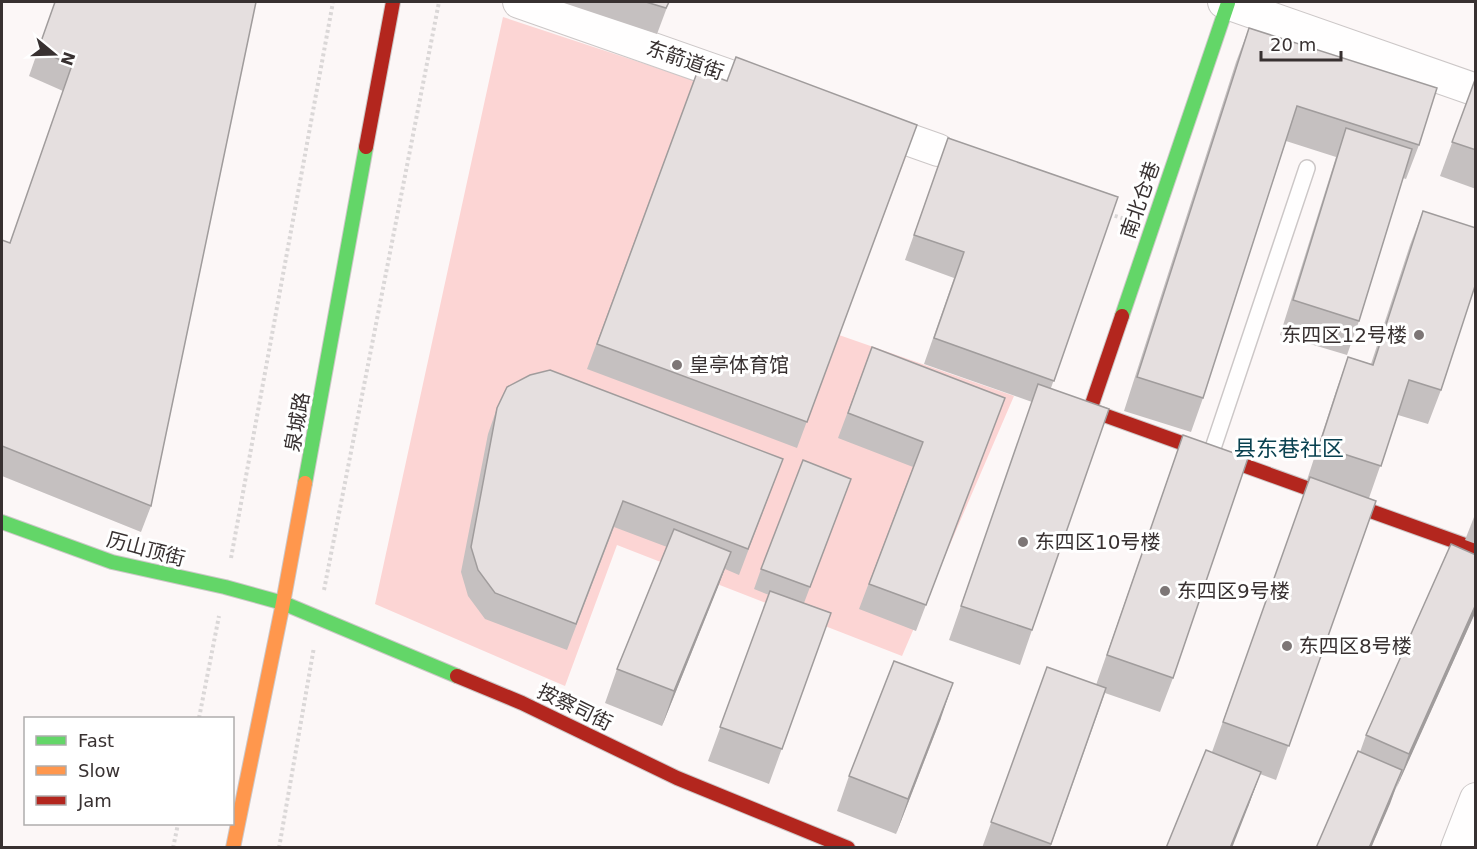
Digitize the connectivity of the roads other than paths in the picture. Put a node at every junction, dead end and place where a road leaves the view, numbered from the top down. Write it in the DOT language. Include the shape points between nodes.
graph roads {
  1 [pos="393,2"];
  2 [pos="519,2"];
  3 [pos="1226,2"];
  4 [pos="1476,90"];
  5 [pos="795,99"];
  6 [pos="839,114"];
  7 [pos="938,150"];
  8 [pos="1307,168"];
  9 [pos="1211,454"];
  10 [pos="2,522"];
  11 [pos="1476,549"];
  12 [pos="283,603"];
  13 [pos="1476,799"];
  14 [pos="233,848"];
  15 [pos="848,848"];
  16 [pos="1456,848"];
  1 -- 12 [label="street, 泉城路"];
  2 -- 5 [label="street, 东箭道街"];
  3 -- 4 [label="street"];
  3 -- 9 [label="street, 南北仓巷" via="1090,410"];
  6 -- 7 [label="street"];
  8 -- 9 [label="lane"];
  9 -- 11 [label="street"];
  10 -- 12 [label="street, 历山顶街" via="112,562"];
  12 -- 14 [label="street, 泉城路"];
  12 -- 15 [label="street, 按察司街" via="522,703 677,778"];
  13 -- 16 [label="street"];
}
